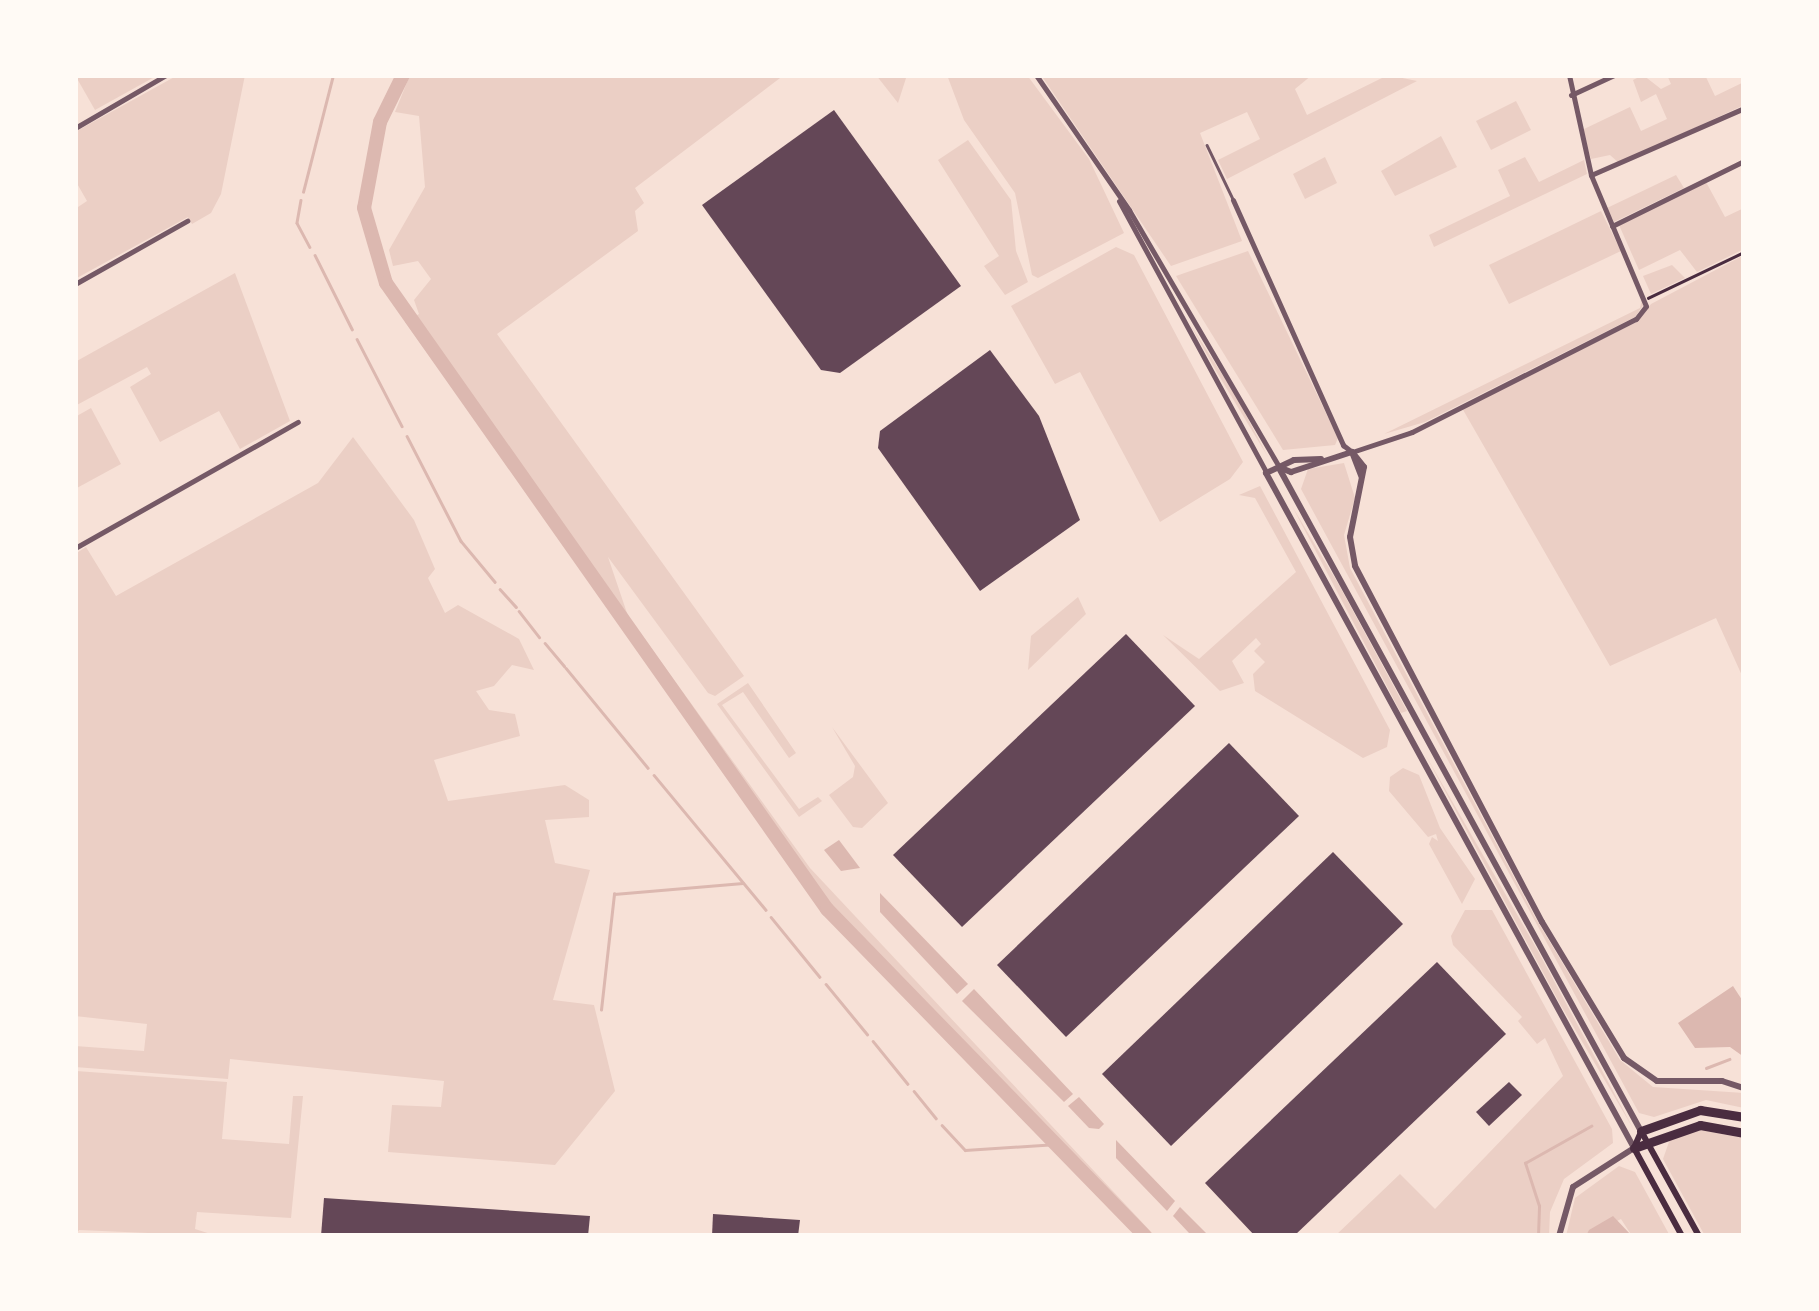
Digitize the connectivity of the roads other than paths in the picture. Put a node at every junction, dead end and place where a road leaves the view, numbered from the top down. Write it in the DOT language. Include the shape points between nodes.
graph roads {
  1 [pos="166,75"];
  2 [pos="1036,75"];
  3 [pos="1569,75"];
  4 [pos="1614,75"];
  5 [pos="1571,95"];
  6 [pos="1744,108"];
  7 [pos="75,128"];
  8 [pos="1207,145"];
  9 [pos="1744,161"];
  10 [pos="1590,175"];
  11 [pos="1118,198"];
  12 [pos="1233,200"];
  13 [pos="186,221"];
  14 [pos="1612,226"];
  15 [pos="75,284"];
  16 [pos="298,422"];
  17 [pos="1352,452"];
  18 [pos="1280,468"];
  19 [pos="1266,472"];
  20 [pos="75,548"];
  21 [pos="1744,1088"];
  22 [pos="1744,1117"];
  23 [pos="1642,1130"];
  24 [pos="1744,1133"];
  25 [pos="1648,1146"];
  26 [pos="1634,1148"];
  27 [pos="1558,1236"];
  28 [pos="1682,1236"];
  29 [pos="1699,1236"];
  1 -- 7 [label="street"];
  2 -- 11 [label="street"];
  3 -- 5 [label="street"];
  4 -- 5 [label="street"];
  5 -- 10 [label="street"];
  6 -- 10 [label="street"];
  8 -- 12 [label="lane"];
  9 -- 14 [label="street"];
  10 -- 14 [label="street"];
  11 -- 18 [label="street"];
  11 -- 19 [label="street"];
  12 -- 17 [label="street"];
  13 -- 15 [label="street"];
  14 -- 17 [label="street" via="1647,300 1636,319 1412,432"];
  16 -- 20 [label="street"];
  17 -- 18 [label="street"];
  17 -- 21 [label="street" via="1361,457 1350,537 1355,566 1542,922 1624,1058 1657,1082 1722,1081"];
  18 -- 19 [label="street"];
  18 -- 23 [label="street"];
  19 -- 26 [label="street"];
  22 -- 23 [label="highway" via="1700,1110"];
  23 -- 25 [label="main road"];
  23 -- 26 [label="main road"];
  24 -- 25 [label="highway" via="1700,1125"];
  25 -- 26 [label="highway"];
  25 -- 29 [label="main road"];
  26 -- 27 [label="street" via="1573,1187"];
  26 -- 28 [label="main road"];
}
